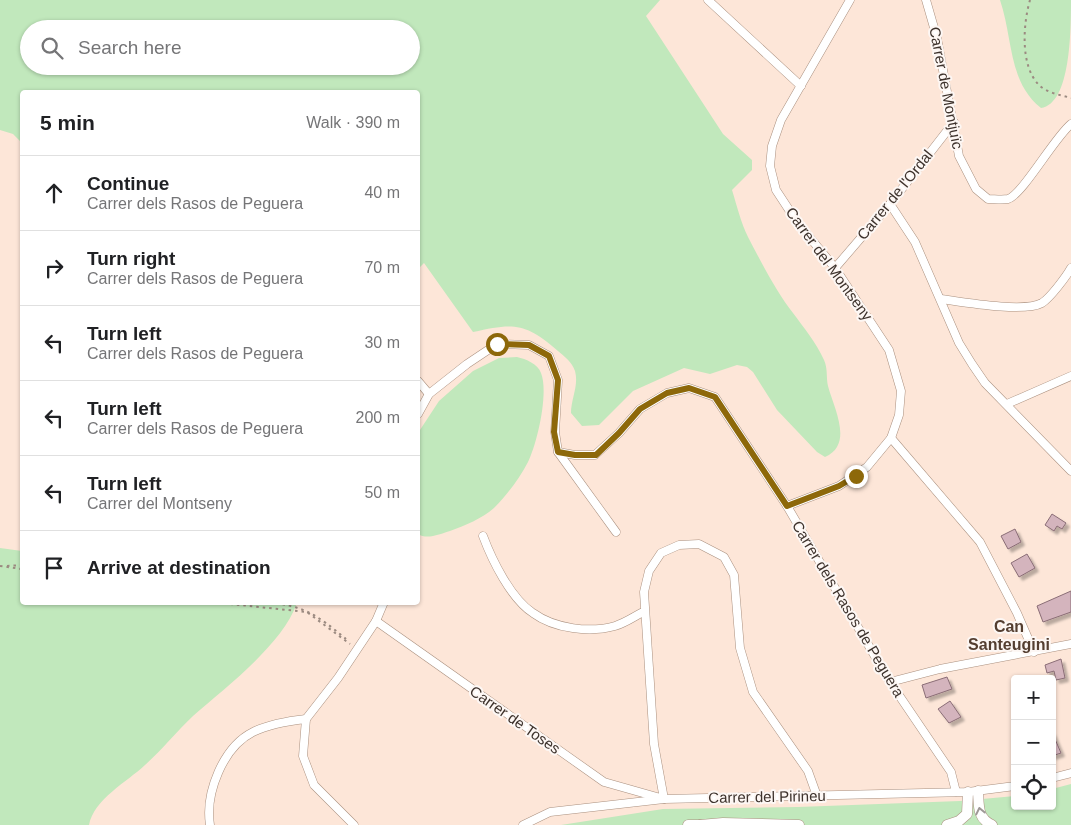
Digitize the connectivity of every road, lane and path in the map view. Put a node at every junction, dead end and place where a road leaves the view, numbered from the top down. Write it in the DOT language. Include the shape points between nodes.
graph roads {
  1 [pos="708,0"];
  2 [pos="850,0"];
  3 [pos="926,0"];
  4 [pos="1030,0"];
  5 [pos="801,86"];
  6 [pos="1071,98"];
  7 [pos="954,122"];
  8 [pos="1071,124"];
  9 [pos="890,204"];
  10 [pos="835,268"];
  11 [pos="1071,268"];
  12 [pos="941,300"];
  13 [pos="1071,376"];
  14 [pos="420,383"];
  15 [pos="429,394"];
  16 [pos="1007,404"];
  17 [pos="420,410"];
  18 [pos="891,438"];
  19 [pos="558,452"];
  20 [pos="1071,470"];
  21 [pos="787,506"];
  22 [pos="616,532"];
  23 [pos="482,536"];
  24 [pos="20,565"];
  25 [pos="0,566"];
  26 [pos="20,569"];
  27 [pos="240,605"];
  28 [pos="285,605"];
  29 [pos="383,605"];
  30 [pos="643,612"];
  31 [pos="376,621"];
  32 [pos="1071,644"];
  33 [pos="357,649"];
  34 [pos="1034,652"];
  35 [pos="890,682"];
  36 [pos="306,719"];
  37 [pos="1071,773"];
  38 [pos="1056,777"];
  39 [pos="1011,786"];
  40 [pos="973,791"];
  41 [pos="956,792"];
  42 [pos="817,796"];
  43 [pos="664,799"];
  44 [pos="210,825"];
  45 [pos="354,825"];
  46 [pos="523,825"];
  47 [pos="688,825"];
  48 [pos="701,825"];
  49 [pos="799,825"];
  50 [pos="947,825"];
  51 [pos="992,825"];
  1 -- 5 [label="street"];
  2 -- 5 [label="street"];
  3 -- 7 [label="street, Carrer de Montjuïc"];
  4 -- 6 [label="path" via="1026,12 1024,54 1038,85 1051,93"];
  5 -- 10 [label="street, Carrer del Montseny" via="781,120 772,146 770,166 776,190 797,222"];
  7 -- 8 [label="street, Carrer de Montjuïc" via="959,156 976,189 988,199 1008,199 1022,189 1041,159"];
  7 -- 9 [label="street, Carrer de l'Ordal"];
  9 -- 10 [label="street, Carrer de l'Ordal"];
  9 -- 12 [label="street" via="915,242"];
  10 -- 18 [label="street, Carrer del Montseny" via="889,350 901,391 899,415"];
  11 -- 12 [label="street" via="1042,303 1019,308"];
  12 -- 16 [label="street" via="958,343 985,383"];
  13 -- 16 [label="street"];
  14 -- 15 [label="street"];
  15 -- 17 [label="street"];
  15 -- 19 [label="street" via="497,344 529,345 549,356 558,380 554,432"];
  16 -- 20 [label="street"];
  18 -- 21 [label="street, Carrer del Montseny" via="856,476"];
  18 -- 34 [label="street" via="980,542"];
  19 -- 21 [label="street, Carrer dels Rasos de Peguera" via="596,455 640,409 667,393 689,388 715,397"];
  19 -- 22 [label="street"];
  21 -- 35 [label="street, Carrer dels Rasos de Peguera"];
  23 -- 30 [label="street" via="495,567 532,613 559,626 586,629 616,626"];
  24 -- 25 [label="path"];
  25 -- 26 [label="path"];
  27 -- 33 [label="path" via="307,612"];
  28 -- 33 [label="path" via="300,607 323,619"];
  29 -- 31 [label="street"];
  30 -- 42 [label="street" via="648,571 661,553 679,546 699,544 724,557 734,575 740,648 753,692 808,771"];
  30 -- 43 [label="street" via="654,744"];
  31 -- 33 [label="street"];
  31 -- 43 [label="street, Carrer de Toses" via="604,782"];
  32 -- 34 [label="street"];
  33 -- 36 [label="street"];
  34 -- 35 [label="street"];
  35 -- 41 [label="street, Carrer dels Rasos de Peguera" via="951,772"];
  36 -- 44 [label="street" via="252,732 228,754 214,784 208,815"];
  36 -- 45 [label="street" via="303,756 314,784"];
  37 -- 38 [label="street"];
  39 -- 40 [label="street, Carrer del Pirineu"];
  40 -- 41 [label="street, Carrer del Pirineu"];
  40 -- 50 [label="main road" via="967,814"];
  51 -- 40 [label="main road, one-way" via="985,822 979,813"];
  41 -- 42 [label="street, Carrer del Pirineu"];
  42 -- 43 [label="street, Carrer del Pirineu"];
  43 -- 46 [label="street, Carrer del Pirineu" via="550,812"];
  47 -- 48 [label="main road"];
  48 -- 49 [label="main road"];
}
